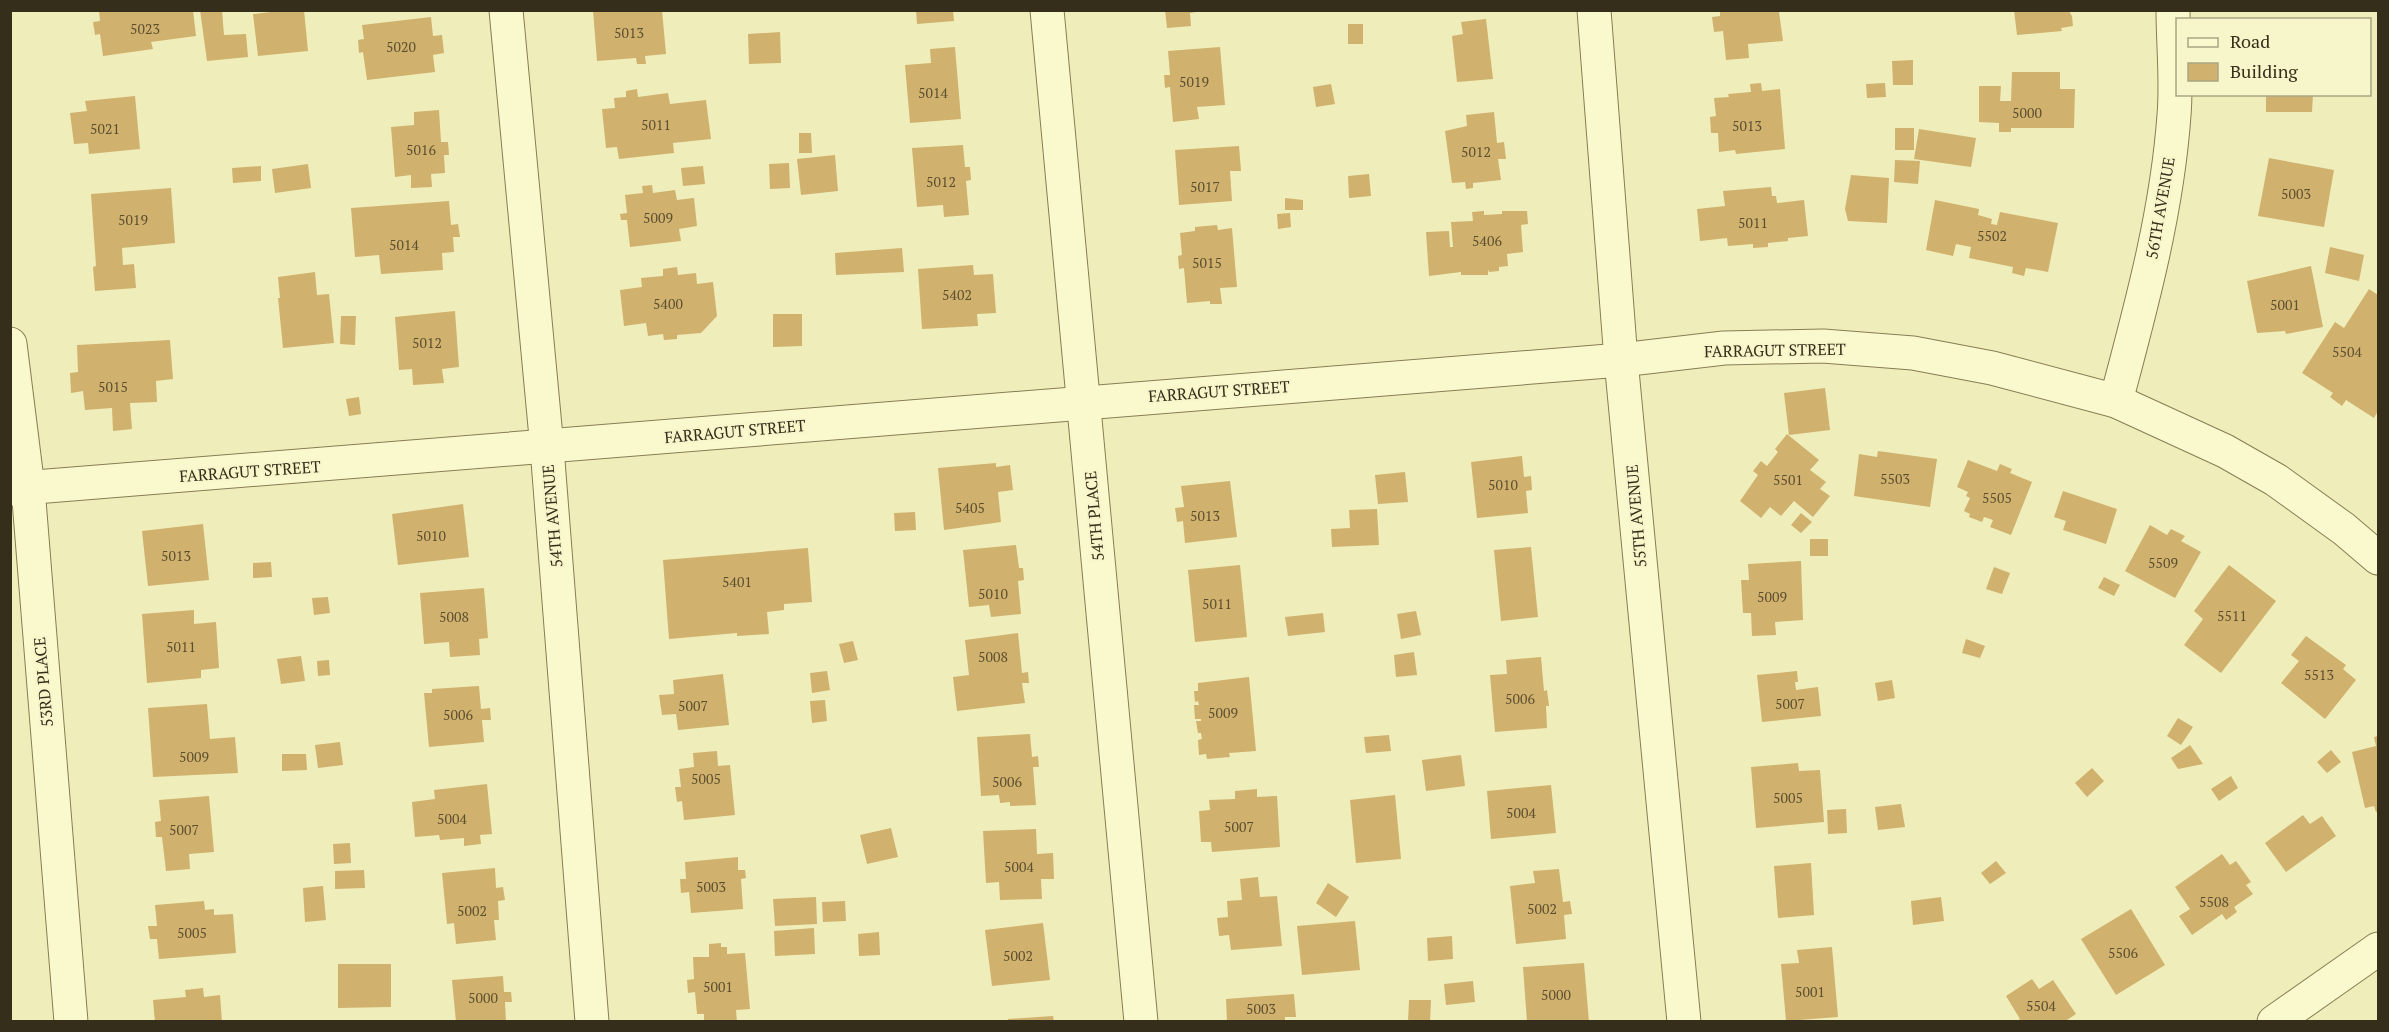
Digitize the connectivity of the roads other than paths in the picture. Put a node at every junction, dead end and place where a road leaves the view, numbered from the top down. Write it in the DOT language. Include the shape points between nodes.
graph roads {
  1 [pos="506,10"];
  2 [pos="1047,10"];
  3 [pos="1594,10"];
  4 [pos="2173,10"];
  5 [pos="10,344"];
  6 [pos="1621,360"];
  7 [pos="1083,401"];
  8 [pos="2116,401"];
  9 [pos="547,448"];
  10 [pos="19,489"];
  11 [pos="2379,558"];
  12 [pos="2379,949"];
  13 [pos="71,1022"];
  14 [pos="592,1022"];
  15 [pos="1141,1022"];
  16 [pos="1684,1022"];
  17 [pos="2274,1022"];
  1 -- 9 [label="street, 54TH AVENUE"];
  2 -- 7 [label="street, 54TH PLACE"];
  3 -- 6 [label="street, 55TH AVENUE"];
  4 -- 8 [label="street, 56TH AVENUE" via="2174,113 2165,194"];
  5 -- 10 [label="street, 53RD PLACE"];
  6 -- 7 [label="street, FARRAGUT STREET"];
  6 -- 8 [label="street, FARRAGUT STREET" via="1724,348 1823,346 1913,353 1992,368"];
  6 -- 16 [label="street, 55TH AVENUE"];
  7 -- 9 [label="street, FARRAGUT STREET"];
  7 -- 15 [label="street, 54TH PLACE"];
  8 -- 11 [label="street, FARRAGUT STREET" via="2225,451 2276,480"];
  9 -- 10 [label="street, FARRAGUT STREET"];
  9 -- 14 [label="street, 54TH AVENUE"];
  10 -- 13 [label="street, 53RD PLACE"];
  12 -- 17 [label="street"];
}
